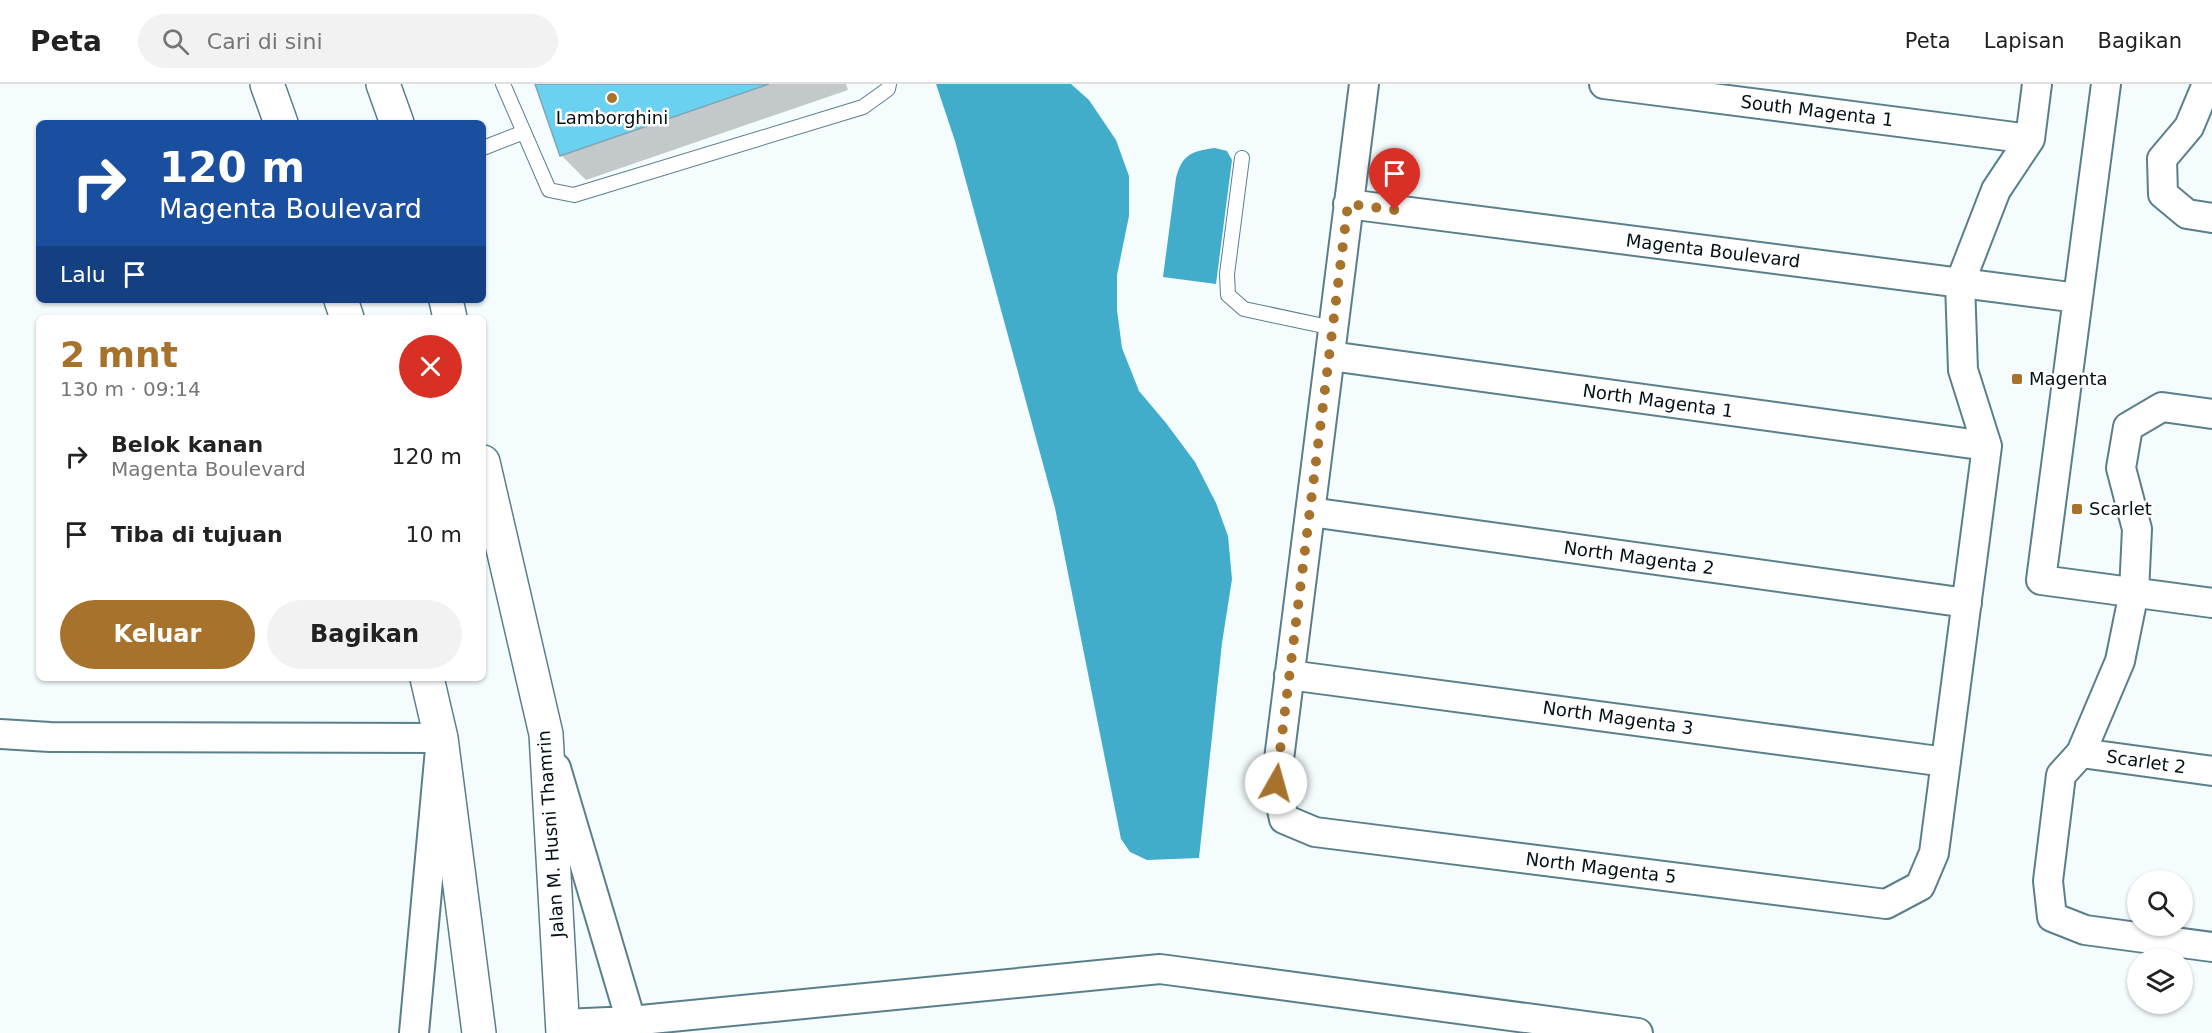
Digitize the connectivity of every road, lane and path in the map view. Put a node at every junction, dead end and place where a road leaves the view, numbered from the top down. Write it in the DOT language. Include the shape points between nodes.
graph roads {
  1 [pos="267,84"];
  2 [pos="383,84"];
  3 [pos="503,84"];
  4 [pos="889,84"];
  5 [pos="1364,84"];
  6 [pos="1604,84"];
  7 [pos="2037,84"];
  8 [pos="2106,84"];
  9 [pos="2207,84"];
  10 [pos="280,120"];
  11 [pos="397,120"];
  12 [pos="524,132"];
  13 [pos="2030,139"];
  14 [pos="486,147"];
  15 [pos="1242,158"];
  16 [pos="1348,204"];
  17 [pos="2200,216"];
  18 [pos="1960,283"];
  19 [pos="2078,298"];
  20 [pos="1333,328"];
  21 [pos="1330,356"];
  22 [pos="2212,414"];
  23 [pos="1987,447"];
  24 [pos="486,475"];
  25 [pos="1310,512"];
  26 [pos="2134,592"];
  27 [pos="1967,603"];
  28 [pos="2212,603"];
  29 [pos="1289,675"];
  30 [pos="428,681"];
  31 [pos="0,734"];
  32 [pos="546,734"];
  33 [pos="441,738"];
  34 [pos="2081,753"];
  35 [pos="1946,762"];
  36 [pos="2212,771"];
  37 [pos="2212,947"];
  38 [pos="631,1027"];
  39 [pos="563,1029"];
  40 [pos="414,1033"];
  41 [pos="479,1033"];
  42 [pos="1638,1033"];
  1 -- 10 [label="main road"];
  2 -- 11 [label="main road"];
  3 -- 12 [label="lane"];
  4 -- 12 [label="lane" via="888,89 862,107 574,195 549,190"];
  5 -- 16 [label="street"];
  6 -- 13 [label="street, South Magenta 1"];
  7 -- 13 [label="street"];
  8 -- 19 [label="street"];
  9 -- 17 [label="street" via="2188,127 2162,159 2163,194"];
  12 -- 14 [label="lane"];
  13 -- 18 [label="street" via="1996,190"];
  15 -- 20 [label="lane" via="1227,274 1228,295 1244,309"];
  16 -- 18 [label="street, Magenta Boulevard"];
  16 -- 20 [label="street"];
  18 -- 19 [label="street, Magenta Boulevard"];
  18 -- 23 [label="street" via="1963,370"];
  19 -- 26 [label="street" via="2041,580"];
  20 -- 21 [label="street"];
  21 -- 23 [label="street, North Magenta 1"];
  21 -- 25 [label="street"];
  22 -- 26 [label="street" via="2162,407 2128,428 2121,468 2137,529"];
  23 -- 27 [label="street"];
  24 -- 32 [label="main road, Jalan M. Husni Thamrin"];
  25 -- 27 [label="street, North Magenta 2"];
  25 -- 29 [label="street"];
  26 -- 28 [label="street"];
  26 -- 34 [label="street" via="2120,661"];
  27 -- 35 [label="street"];
  29 -- 35 [label="street, North Magenta 3"];
  29 -- 35 [label="street, North Magenta 5" via="1276,783 1284,819 1315,832 1886,904 1920,886 1934,853"];
  30 -- 33 [label="main road"];
  31 -- 33 [label="street"];
  32 -- 38 [label="street"];
  32 -- 39 [label="main road, Jalan M. Husni Thamrin"];
  33 -- 40 [label="street"];
  33 -- 41 [label="main road"];
  34 -- 36 [label="street, Scarlet 2"];
  34 -- 37 [label="street" via="2061,775 2048,881 2052,917 2085,930"];
  38 -- 39 [label="street"];
  38 -- 42 [label="street" via="1160,969"];
}
